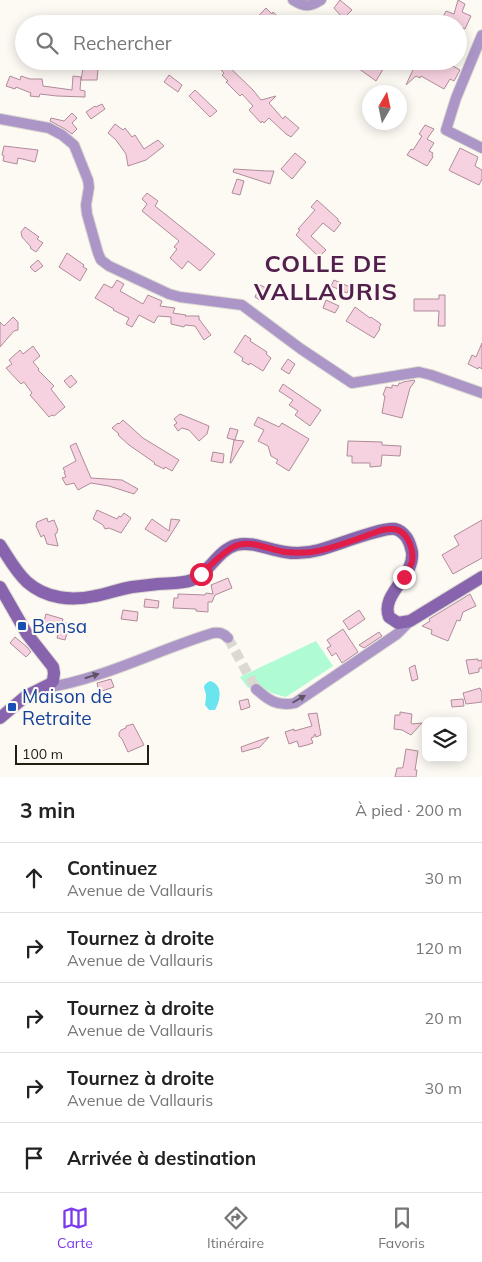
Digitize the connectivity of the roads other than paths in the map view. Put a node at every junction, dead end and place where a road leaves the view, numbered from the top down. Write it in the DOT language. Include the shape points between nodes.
graph roads {
  1 [pos="293,0"];
  2 [pos="321,0"];
  3 [pos="482,35"];
  4 [pos="0,119"];
  5 [pos="482,148"];
  6 [pos="482,393"];
  7 [pos="0,546"];
  8 [pos="482,577"];
  9 [pos="0,587"];
  10 [pos="410,621"];
  11 [pos="228,638"];
  12 [pos="45,688"];
  13 [pos="256,689"];
  14 [pos="0,718"];
  1 -- 2 [label="street" via="301,5 313,5"];
  3 -- 5 [label="street" via="458,91 446,130"];
  4 -- 6 [label="street" via="49,128 74,145 88,180 87,214 98,253 108,266 180,298 242,305 352,383 419,372"];
  7 -- 10 [label="main road" via="27,582 45,593 76,599 130,587 193,580 235,546 247,544 285,552 312,552 382,530 396,529 410,544 412,559 389,601 387,613 398,623"];
  8 -- 10 [label="main road"];
  9 -- 12 [label="main road" via="26,634 53,667 53,681"];
  13 -- 10 [label="street, one-way" via="271,701 295,703"];
  12 -- 11 [label="street, one-way" via="63,685 213,633 220,632"];
  12 -- 14 [label="main road" via="26,696"];
}
